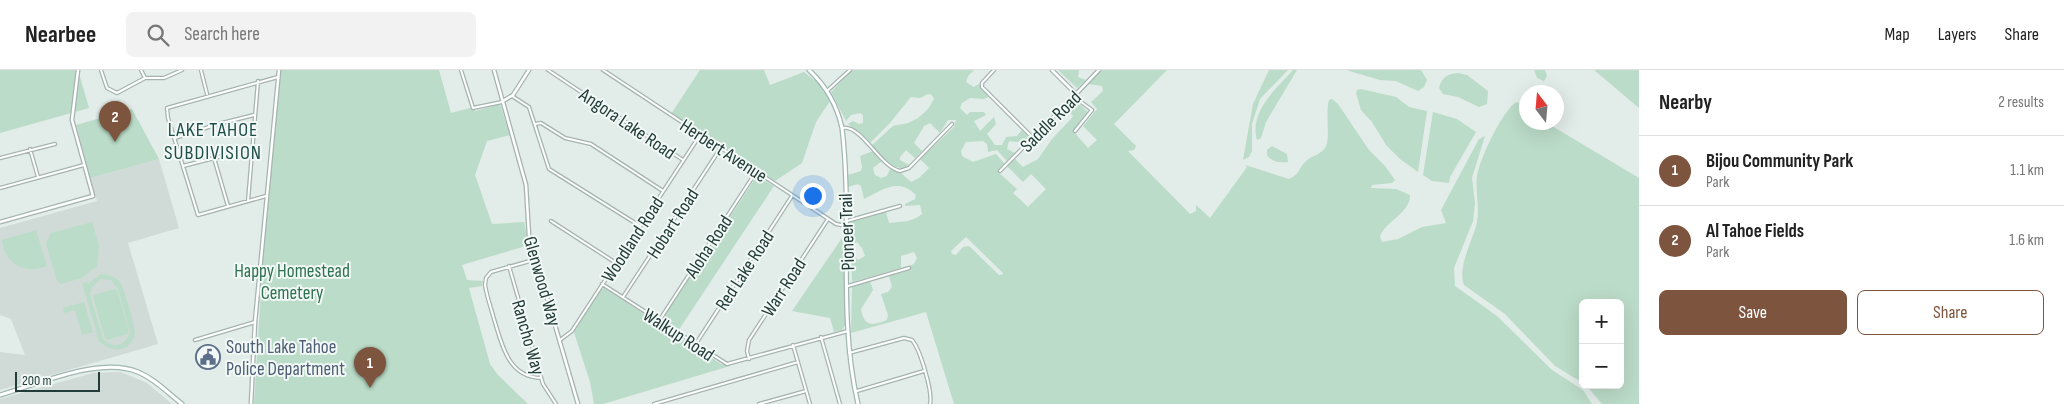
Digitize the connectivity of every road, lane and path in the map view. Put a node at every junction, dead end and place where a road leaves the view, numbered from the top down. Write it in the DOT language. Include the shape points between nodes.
graph roads {
  1 [pos="78,70"];
  2 [pos="101,70"];
  3 [pos="141,70"];
  4 [pos="182,70"];
  5 [pos="200,70"];
  6 [pos="279,70"];
  7 [pos="461,70"];
  8 [pos="494,70"];
  9 [pos="529,70"];
  10 [pos="548,70"];
  11 [pos="603,70"];
  12 [pos="610,70"];
  13 [pos="809,70"];
  14 [pos="850,70"];
  15 [pos="994,70"];
  16 [pos="1052,70"];
  17 [pos="1099,70"];
  18 [pos="608,73"];
  19 [pos="278,76"];
  20 [pos="146,78"];
  21 [pos="258,80"];
  22 [pos="827,91"];
  23 [pos="1076,94"];
  24 [pos="207,95"];
  25 [pos="512,96"];
  26 [pos="503,101"];
  27 [pos="254,116"];
  28 [pos="535,124"];
  29 [pos="952,124"];
  30 [pos="842,128"];
  31 [pos="1075,131"];
  32 [pos="700,135"];
  33 [pos="175,138"];
  34 [pos="1032,138"];
  35 [pos="55,144"];
  36 [pos="253,148"];
  37 [pos="721,148"];
  38 [pos="30,149"];
  39 [pos="0,158"];
  40 [pos="214,158"];
  41 [pos="683,160"];
  42 [pos="84,165"];
  43 [pos="183,166"];
  44 [pos="757,171"];
  45 [pos="1000,171"];
  46 [pos="38,177"];
  47 [pos="0,188"];
  48 [pos="663,191"];
  49 [pos="792,195"];
  50 [pos="266,196"];
  51 [pos="248,201"];
  52 [pos="228,206"];
  53 [pos="900,206"];
  54 [pos="828,218"];
  55 [pos="551,221"];
  56 [pos="846,221"];
  57 [pos="0,222"];
  58 [pos="640,226"];
  59 [pos="846,226"];
  60 [pos="537,259"];
  61 [pos="616,263"];
  62 [pos="509,266"];
  63 [pos="909,268"];
  64 [pos="602,284"];
  65 [pos="848,286"];
  66 [pos="623,297"];
  67 [pos="659,321"];
  68 [pos="254,322"];
  69 [pos="848,331"];
  70 [pos="821,338"];
  71 [pos="195,340"];
  72 [pos="560,340"];
  73 [pos="695,345"];
  74 [pos="793,345"];
  75 [pos="848,353"];
  76 [pos="749,359"];
  77 [pos="798,362"];
  78 [pos="924,371"];
  79 [pos="541,378"];
  80 [pos="806,390"];
  81 [pos="855,392"];
  82 [pos="0,395"];
  83 [pos="182,404"];
  84 [pos="251,404"];
  85 [pos="556,404"];
  86 [pos="578,404"];
  87 [pos="654,404"];
  88 [pos="759,404"];
  89 [pos="810,404"];
  90 [pos="840,404"];
  91 [pos="858,404"];
  92 [pos="930,404"];
  1 -- 42 [label="street" via="72,120"];
  2 -- 20 [label="street" via="104,82 112,92 122,91"];
  3 -- 20 [label="street"];
  4 -- 20 [label="street" via="164,78"];
  5 -- 24 [label="street"];
  6 -- 19 [label="street"];
  7 -- 26 [label="street" via="474,109"];
  8 -- 26 [label="street, Glenwood Way"];
  9 -- 25 [label="street"];
  10 -- 41 [label="street, Angora Lake Road"];
  11 -- 18 [label="street, Herbert Avenue"];
  12 -- 18 [label="street"];
  13 -- 22 [label="main road, Pioneer Trail"];
  14 -- 22 [label="street"];
  15 -- 34 [label="street" via="982,82 982,87"];
  16 -- 23 [label="street"];
  17 -- 23 [label="street, Saddle Road"];
  18 -- 32 [label="street, Herbert Avenue"];
  19 -- 21 [label="street"];
  19 -- 50 [label="street"];
  21 -- 24 [label="street"];
  21 -- 27 [label="street"];
  22 -- 30 [label="main road, Pioneer Trail"];
  23 -- 31 [label="street" via="1077,99 1092,110"];
  23 -- 34 [label="street, Saddle Road"];
  24 -- 33 [label="street" via="167,108"];
  25 -- 26 [label="street"];
  25 -- 28 [label="street" via="529,107"];
  26 -- 60 [label="street, Glenwood Way" via="526,185 528,231"];
  27 -- 33 [label="street"];
  27 -- 36 [label="street"];
  28 -- 48 [label="street" via="541,123 565,138 590,144"];
  28 -- 58 [label="street" via="549,168"];
  29 -- 30 [label="street" via="908,168 900,171 890,166 852,129"];
  30 -- 56 [label="main road, Pioneer Trail"];
  32 -- 37 [label="street, Herbert Avenue"];
  32 -- 41 [label="street, Woodland Road"];
  33 -- 43 [label="street"];
  34 -- 45 [label="street, Saddle Road"];
  35 -- 38 [label="street"];
  36 -- 40 [label="street"];
  36 -- 51 [label="street"];
  37 -- 44 [label="street, Herbert Avenue"];
  37 -- 66 [label="street, Hobart Road"];
  38 -- 39 [label="street"];
  38 -- 46 [label="street"];
  40 -- 43 [label="street"];
  40 -- 52 [label="street"];
  41 -- 48 [label="street, Woodland Road"];
  42 -- 46 [label="street"];
  42 -- 57 [label="street" via="93,196"];
  43 -- 52 [label="street" via="198,215"];
  44 -- 49 [label="street, Herbert Avenue"];
  44 -- 67 [label="street, Aloha Road"];
  46 -- 47 [label="street"];
  48 -- 58 [label="street, Woodland Road"];
  49 -- 54 [label="street, Herbert Avenue"];
  49 -- 73 [label="street, Red Lake Road"];
  50 -- 51 [label="street"];
  50 -- 68 [label="street"];
  51 -- 52 [label="street"];
  53 -- 56 [label="street"];
  54 -- 59 [label="street, Herbert Avenue" via="839,226"];
  54 -- 76 [label="street, Warr Road" via="749,340"];
  55 -- 61 [label="street"];
  56 -- 59 [label="main road, Pioneer Trail"];
  58 -- 61 [label="street, Woodland Road"];
  59 -- 65 [label="main road, Pioneer Trail"];
  60 -- 62 [label="street"];
  60 -- 72 [label="street, Glenwood Way"];
  61 -- 64 [label="street, Woodland Road"];
  62 -- 79 [label="street, Rancho Way"];
  62 -- 79 [label="street" via="491,272 485,282 502,346 509,361 520,372"];
  63 -- 65 [label="street"];
  64 -- 66 [label="street, Walkup Road"];
  64 -- 72 [label="street, Woodland Road" via="572,331"];
  65 -- 69 [label="main road, Pioneer Trail"];
  66 -- 67 [label="street, Walkup Road"];
  67 -- 73 [label="street, Walkup Road"];
  68 -- 71 [label="street"];
  68 -- 84 [label="street"];
  69 -- 70 [label="street, Walkup Road"];
  69 -- 75 [label="main road, Pioneer Trail"];
  70 -- 74 [label="street, Walkup Road"];
  70 -- 90 [label="street"];
  72 -- 86 [label="street, Glenwood Way"];
  73 -- 76 [label="street, Walkup Road" via="724,363"];
  74 -- 76 [label="street, Walkup Road"];
  74 -- 77 [label="street"];
  75 -- 78 [label="street" via="908,338 916,346"];
  75 -- 81 [label="main road, Pioneer Trail"];
  77 -- 80 [label="street"];
  77 -- 87 [label="street"];
  78 -- 81 [label="street"];
  78 -- 92 [label="street" via="931,394"];
  79 -- 85 [label="street, Rancho Way"];
  80 -- 88 [label="street"];
  80 -- 89 [label="street"];
  81 -- 91 [label="main road, Pioneer Trail"];
  82 -- 83 [label="main road" via="90,369 113,366 150,378"];
}
